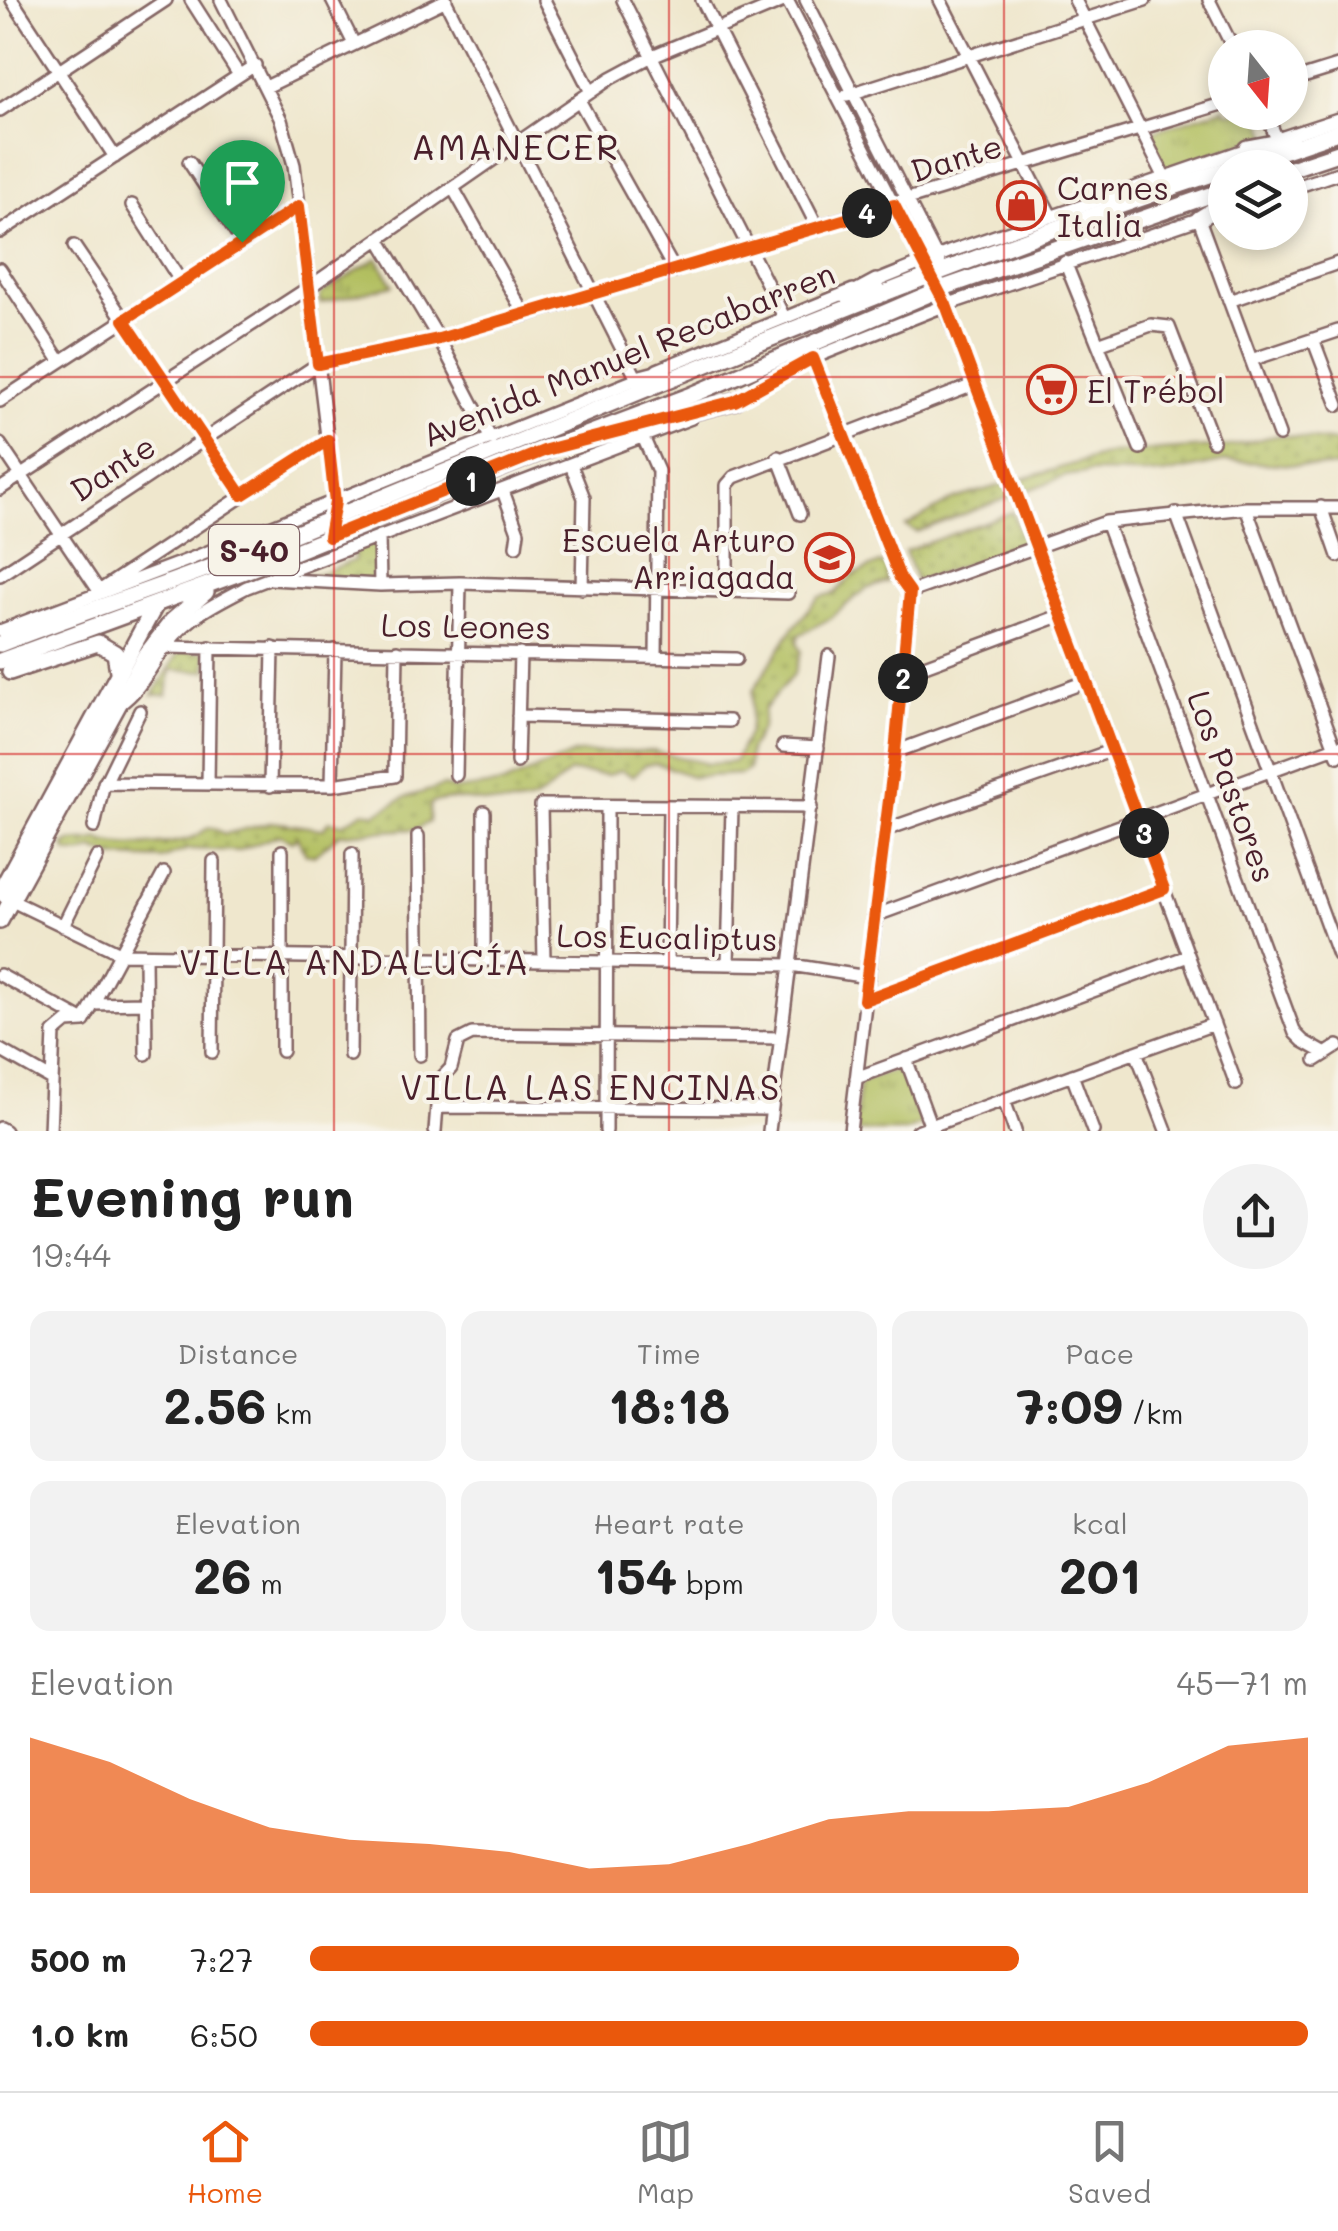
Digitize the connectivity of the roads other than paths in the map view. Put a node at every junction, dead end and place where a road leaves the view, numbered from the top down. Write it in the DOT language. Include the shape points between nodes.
graph roads {
  1 [pos="12,0"];
  2 [pos="166,0"];
  3 [pos="191,0"];
  4 [pos="221,0"];
  5 [pos="332,0"];
  6 [pos="446,0"];
  7 [pos="544,0"];
  8 [pos="624,0"];
  9 [pos="702,0"];
  10 [pos="786,0"];
  11 [pos="806,0"];
  12 [pos="940,0"];
  13 [pos="1075,0"];
  14 [pos="1145,0"];
  15 [pos="1209,0"];
  16 [pos="1085,18"];
  17 [pos="717,29"];
  18 [pos="1224,30"];
  19 [pos="354,44"];
  20 [pos="652,56"];
  21 [pos="970,58"];
  22 [pos="255,65"];
  23 [pos="1338,66"];
  24 [pos="58,71"];
  25 [pos="239,75"];
  26 [pos="1308,75"];
  27 [pos="266,87"];
  28 [pos="591,92"];
  29 [pos="853,93"];
  30 [pos="838,98"];
  31 [pos="579,100"];
  32 [pos="1208,108"];
  33 [pos="0,110"];
  34 [pos="1338,120"];
  35 [pos="1141,130"];
  36 [pos="1273,130"];
  37 [pos="1338,131"];
  38 [pos="1277,139"];
  39 [pos="518,144"];
  40 [pos="1247,148"];
  41 [pos="1283,150"];
  42 [pos="1338,152"];
  43 [pos="115,157"];
  44 [pos="189,162"];
  45 [pos="1308,163"];
  46 [pos="1026,165"];
  47 [pos="1338,173"];
  48 [pos="1164,176"];
  49 [pos="1208,176"];
  50 [pos="1308,183"];
  51 [pos="453,188"];
  52 [pos="1208,196"];
  53 [pos="900,203"];
  54 [pos="132,205"];
  55 [pos="299,206"];
  56 [pos="1208,215"];
  57 [pos="1051,216"];
  58 [pos="1198,219"];
  59 [pos="816,226"];
  60 [pos="0,232"];
  61 [pos="379,239"];
  62 [pos="242,242"];
  63 [pos="74,246"];
  64 [pos="750,249"];
  65 [pos="1066,262"];
  66 [pos="1338,262"];
  67 [pos="933,265"];
  68 [pos="0,269"];
  69 [pos="675,272"];
  70 [pos="181,282"];
  71 [pos="876,282"];
  72 [pos="308,288"];
  73 [pos="942,294"];
  74 [pos="593,296"];
  75 [pos="1229,301"];
  76 [pos="525,315"];
  77 [pos="124,320"];
  78 [pos="787,323"];
  79 [pos="1338,331"];
  80 [pos="439,339"];
  81 [pos="1313,339"];
  82 [pos="1098,344"];
  83 [pos="716,358"];
  84 [pos="813,358"];
  85 [pos="1251,360"];
  86 [pos="60,361"];
  87 [pos="318,364"];
  88 [pos="637,379"];
  89 [pos="165,381"];
  90 [pos="976,384"];
  91 [pos="0,400"];
  92 [pos="735,401"];
  93 [pos="1338,405"];
  94 [pos="842,434"];
  95 [pos="1279,435"];
  96 [pos="643,437"];
  97 [pos="492,439"];
  98 [pos="204,440"];
  99 [pos="328,440"];
  100 [pos="1213,440"];
  101 [pos="0,444"];
  102 [pos="1140,448"];
  103 [pos="546,450"];
  104 [pos="778,458"];
  105 [pos="571,465"];
  106 [pos="21,475"];
  107 [pos="0,488"];
  108 [pos="503,491"];
  109 [pos="242,495"];
  110 [pos="1246,508"];
  111 [pos="1320,508"];
  112 [pos="1338,508"];
  113 [pos="335,509"];
  114 [pos="800,514"];
  115 [pos="1176,514"];
  116 [pos="1106,522"];
  117 [pos="60,534"];
  118 [pos="379,536"];
  119 [pos="329,537"];
  120 [pos="516,546"];
  121 [pos="1036,546"];
  122 [pos="1338,556"];
  123 [pos="188,560"];
  124 [pos="262,573"];
  125 [pos="0,576"];
  126 [pos="171,581"];
  127 [pos="460,583"];
  128 [pos="380,585"];
  129 [pos="582,588"];
  130 [pos="99,591"];
  131 [pos="655,591"];
  132 [pos="727,591"];
  133 [pos="910,592"];
  134 [pos="788,593"];
  135 [pos="156,604"];
  136 [pos="1062,614"];
  137 [pos="54,623"];
  138 [pos="175,626"];
  139 [pos="0,632"];
  140 [pos="0,644"];
  141 [pos="195,646"];
  142 [pos="165,647"];
  143 [pos="210,647"];
  144 [pos="274,648"];
  145 [pos="336,650"];
  146 [pos="397,651"];
  147 [pos="458,653"];
  148 [pos="520,654"];
  149 [pos="829,656"];
  150 [pos="656,657"];
  151 [pos="736,659"];
  152 [pos="3,670"];
  153 [pos="118,671"];
  154 [pos="903,674"];
  155 [pos="1088,681"];
  156 [pos="119,704"];
  157 [pos="140,711"];
  158 [pos="518,716"];
  159 [pos="730,721"];
  160 [pos="783,746"];
  161 [pos="818,748"];
  162 [pos="1113,750"];
  163 [pos="1337,750"];
  164 [pos="895,752"];
  165 [pos="517,762"];
  166 [pos="1270,771"];
  167 [pos="456,774"];
  168 [pos="104,783"];
  169 [pos="208,784"];
  170 [pos="270,786"];
  171 [pos="332,786"];
  172 [pos="1207,795"];
  173 [pos="606,806"];
  174 [pos="669,806"];
  175 [pos="732,807"];
  176 [pos="811,807"];
  177 [pos="484,812"];
  178 [pos="1139,820"];
  179 [pos="94,827"];
  180 [pos="885,830"];
  181 [pos="418,836"];
  182 [pos="282,852"];
  183 [pos="352,854"];
  184 [pos="97,857"];
  185 [pos="214,861"];
  186 [pos="164,873"];
  187 [pos="1164,889"];
  188 [pos="4,896"];
  189 [pos="874,916"];
  190 [pos="0,921"];
  191 [pos="63,926"];
  192 [pos="122,954"];
  193 [pos="145,955"];
  194 [pos="1338,955"];
  195 [pos="212,956"];
  196 [pos="1188,956"];
  197 [pos="282,957"];
  198 [pos="350,958"];
  199 [pos="418,960"];
  200 [pos="484,961"];
  201 [pos="544,961"];
  202 [pos="606,962"];
  203 [pos="667,963"];
  204 [pos="728,964"];
  205 [pos="791,966"];
  206 [pos="0,975"];
  207 [pos="867,977"];
  208 [pos="864,1000"];
  209 [pos="94,1004"];
  210 [pos="145,1004"];
  211 [pos="84,1021"];
  212 [pos="1214,1024"];
  213 [pos="606,1036"];
  214 [pos="780,1038"];
  215 [pos="1338,1046"];
  216 [pos="0,1050"];
  217 [pos="282,1050"];
  218 [pos="212,1052"];
  219 [pos="1136,1052"];
  220 [pos="146,1054"];
  221 [pos="420,1055"];
  222 [pos="350,1056"];
  223 [pos="906,1059"];
  224 [pos="1072,1076"];
  225 [pos="856,1078"];
  226 [pos="51,1080"];
  227 [pos="1236,1084"];
  228 [pos="1004,1100"];
  229 [pos="436,1107"];
  230 [pos="606,1108"];
  231 [pos="771,1109"];
  232 [pos="932,1128"];
  233 [pos="1166,1130"];
  234 [pos="50,1131"];
  235 [pos="435,1131"];
  236 [pos="606,1131"];
  237 [pos="768,1131"];
  238 [pos="850,1131"];
  239 [pos="917,1131"];
  240 [pos="1015,1131"];
  241 [pos="1093,1131"];
  1 -- 24 [label="street"];
  2 -- 24 [label="street"];
  3 -- 25 [label="street"];
  4 -- 22 [label="street"];
  5 -- 19 [label="street"];
  6 -- 19 [label="street"];
  6 -- 39 [label="street"];
  7 -- 28 [label="street"];
  8 -- 20 [label="street"];
  9 -- 17 [label="street"];
  10 -- 17 [label="street"];
  10 -- 30 [label="street"];
  11 -- 29 [label="street"];
  12 -- 21 [label="street"];
  13 -- 16 [label="street"];
  14 -- 16 [label="street"];
  15 -- 18 [label="street"];
  16 -- 21 [label="street"];
  16 -- 35 [label="street"];
  17 -- 20 [label="street"];
  17 -- 59 [label="street"];
  19 -- 27 [label="street"];
  20 -- 28 [label="street"];
  20 -- 64 [label="street"];
  21 -- 29 [label="street"];
  21 -- 46 [label="street"];
  22 -- 25 [label="street"];
  22 -- 27 [label="street"];
  23 -- 26 [label="street"];
  24 -- 33 [label="street"];
  24 -- 43 [label="street"];
  25 -- 43 [label="street"];
  27 -- 55 [label="street" via="287,136"];
  28 -- 31 [label="street"];
  29 -- 30 [label="street"];
  29 -- 53 [label="street"];
  30 -- 53 [label="street"];
  31 -- 39 [label="street"];
  31 -- 69 [label="street"];
  32 -- 35 [label="street, Dante"];
  34 -- 38 [label="street, Avenida Manuel Recabarren"];
  35 -- 46 [label="street, Dante"];
  35 -- 48 [label="street"];
  36 -- 38 [label="street"];
  37 -- 40 [label="main road"];
  37 -- 41 [label="main road, Avenida Manuel Recabarren / S-40"];
  38 -- 40 [label="street, Avenida Manuel Recabarren"];
  39 -- 51 [label="street"];
  39 -- 74 [label="street"];
  40 -- 48 [label="street, Avenida Manuel Recabarren"];
  42 -- 45 [label="main road"];
  43 -- 60 [label="street"];
  44 -- 62 [label="street"];
  46 -- 53 [label="street, Dante"];
  46 -- 57 [label="street"];
  47 -- 50 [label="street"];
  48 -- 57 [label="street, Avenida Manuel Recabarren"];
  49 -- 67 [label="main road, Avenida Manuel Recabarren / S-40"];
  51 -- 61 [label="street"];
  51 -- 76 [label="street"];
  52 -- 73 [label="main road, Avenida Manuel Recabarren / S-40"];
  53 -- 59 [label="street, Dante"];
  53 -- 67 [label="street"];
  54 -- 70 [label="street"];
  55 -- 62 [label="street"];
  55 -- 72 [label="street"];
  56 -- 58 [label="main road"];
  57 -- 67 [label="street, Avenida Manuel Recabarren"];
  58 -- 65 [label="street, Avenida Manuel Recabarren"];
  58 -- 75 [label="street"];
  59 -- 64 [label="street, Dante"];
  61 -- 72 [label="street"];
  61 -- 80 [label="street"];
  62 -- 70 [label="street"];
  63 -- 77 [label="street"];
  64 -- 69 [label="street, Dante"];
  64 -- 78 [label="street"];
  65 -- 73 [label="street, Avenida Manuel Recabarren"];
  65 -- 82 [label="street"];
  66 -- 75 [label="street"];
  67 -- 71 [label="street, Avenida Manuel Recabarren"];
  67 -- 73 [label="street"];
  67 -- 78 [label="main road, Avenida Manuel Recabarren / S-40"];
  68 -- 86 [label="street"];
  69 -- 74 [label="street, Dante"];
  70 -- 77 [label="street"];
  71 -- 78 [label="main road"];
  72 -- 87 [label="street"];
  72 -- 89 [label="street"];
  73 -- 84 [label="street, Avenida Manuel Recabarren"];
  73 -- 90 [label="street"];
  73 -- 103 [label="main road, Avenida Manuel Recabarren / S-40"];
  74 -- 76 [label="street, Dante"];
  74 -- 88 [label="street"];
  75 -- 85 [label="street"];
  76 -- 80 [label="street, Dante"];
  77 -- 86 [label="street"];
  77 -- 89 [label="street"];
  78 -- 83 [label="main road, Avenida Manuel Recabarren / S-40"];
  78 -- 88 [label="street, Avenida Manuel Recabarren"];
  79 -- 81 [label="street"];
  80 -- 87 [label="street, Dante"];
  80 -- 97 [label="street"];
  81 -- 85 [label="street"];
  81 -- 93 [label="street"];
  82 -- 100 [label="street" via="1151,325 1169,327"];
  82 -- 102 [label="street"];
  83 -- 88 [label="main road"];
  83 -- 113 [label="main road, Avenida Manuel Recabarren / S-40"];
  84 -- 92 [label="street, Avenida Manuel Recabarren"];
  84 -- 94 [label="street"];
  85 -- 95 [label="street"];
  86 -- 91 [label="street"];
  87 -- 98 [label="street, Dante"];
  87 -- 99 [label="street"];
  88 -- 97 [label="street, Avenida Manuel Recabarren"];
  89 -- 98 [label="street"];
  89 -- 106 [label="street"];
  90 -- 94 [label="street"];
  90 -- 121 [label="street"];
  92 -- 96 [label="street, Avenida Manuel Recabarren"];
  92 -- 103 [label="main road"];
  94 -- 104 [label="street"];
  94 -- 133 [label="street"];
  96 -- 105 [label="street, Avenida Manuel Recabarren"];
  96 -- 131 [label="street" via="658,471"];
  97 -- 113 [label="street, Avenida Manuel Recabarren"];
  98 -- 109 [label="street"];
  98 -- 117 [label="street, Dante"];
  99 -- 109 [label="street"];
  99 -- 113 [label="street"];
  101 -- 106 [label="street"];
  103 -- 119 [label="main road, Avenida Manuel Recabarren / S-40"];
  104 -- 114 [label="street"];
  104 -- 132 [label="street" via="727,485"];
  105 -- 108 [label="street, Avenida Manuel Recabarren"];
  105 -- 129 [label="street" via="584,498"];
  106 -- 107 [label="street"];
  106 -- 117 [label="street"];
  108 -- 118 [label="street, Avenida Manuel Recabarren"];
  108 -- 120 [label="street" via="518,532"];
  109 -- 130 [label="street"];
  110 -- 111 [label="street"];
  110 -- 115 [label="street"];
  110 -- 163 [label="street"];
  111 -- 112 [label="street"];
  111 -- 122 [label="street"];
  113 -- 119 [label="street"];
  113 -- 123 [label="street, Avenida Manuel Recabarren"];
  113 -- 126 [label="main road, Avenida Manuel Recabarren / S-40"];
  115 -- 116 [label="street"];
  115 -- 166 [label="street"];
  116 -- 121 [label="street"];
  116 -- 172 [label="street, Los Pastores"];
  117 -- 125 [label="street, Dante"];
  117 -- 130 [label="street"];
  118 -- 124 [label="street, Avenida Manuel Recabarren"];
  118 -- 128 [label="street"];
  119 -- 124 [label="main road, Avenida Manuel Recabarren / S-40"];
  121 -- 133 [label="street"];
  121 -- 136 [label="street"];
  123 -- 126 [label="main road"];
  123 -- 130 [label="street, Avenida Manuel Recabarren"];
  124 -- 128 [label="street"];
  124 -- 135 [label="main road, Avenida Manuel Recabarren / S-40"];
  124 -- 138 [label="main road" via="204,593"];
  126 -- 135 [label="main road"];
  126 -- 137 [label="main road, Avenida Manuel Recabarren / S-40"];
  127 -- 128 [label="street"];
  127 -- 129 [label="street"];
  127 -- 147 [label="street"];
  129 -- 131 [label="street"];
  130 -- 139 [label="street, Avenida Manuel Recabarren"];
  131 -- 132 [label="street"];
  131 -- 150 [label="street"];
  132 -- 134 [label="street"];
  133 -- 154 [label="street"];
  135 -- 152 [label="main road, Avenida Manuel Recabarren / S-40" via="66,635"];
  135 -- 153 [label="main road"];
  136 -- 154 [label="street"];
  136 -- 155 [label="street"];
  137 -- 139 [label="main road"];
  137 -- 140 [label="main road, Avenida Manuel Recabarren / S-40"];
  138 -- 141 [label="street"];
  138 -- 142 [label="street"];
  138 -- 156 [label="main road" via="145,656"];
  141 -- 142 [label="street, Los Leones"];
  141 -- 143 [label="street, Los Leones"];
  142 -- 156 [label="street" via="133,695"];
  143 -- 144 [label="street, Los Leones"];
  143 -- 169 [label="street"];
  144 -- 145 [label="street, Los Leones"];
  144 -- 170 [label="street"];
  145 -- 146 [label="street, Los Leones"];
  145 -- 171 [label="street"];
  146 -- 147 [label="street, Los Leones"];
  146 -- 171 [label="street" via="395,776"];
  147 -- 148 [label="street, Los Leones"];
  147 -- 167 [label="street"];
  148 -- 150 [label="street, Los Leones"];
  148 -- 158 [label="street"];
  149 -- 161 [label="street"];
  150 -- 151 [label="street, Los Leones"];
  152 -- 153 [label="main road" via="98,643 116,653"];
  153 -- 188 [label="main road"];
  154 -- 164 [label="street"];
  155 -- 162 [label="street"];
  155 -- 164 [label="street"];
  156 -- 188 [label="main road"];
  157 -- 168 [label="street"];
  158 -- 159 [label="street"];
  158 -- 165 [label="street"];
  160 -- 161 [label="street"];
  161 -- 176 [label="street"];
  162 -- 178 [label="street"];
  162 -- 180 [label="street"];
  163 -- 166 [label="street"];
  164 -- 180 [label="street"];
  166 -- 172 [label="street"];
  166 -- 194 [label="street"];
  168 -- 169 [label="street"];
  168 -- 179 [label="street"];
  169 -- 170 [label="street"];
  170 -- 171 [label="street"];
  172 -- 178 [label="street"];
  172 -- 215 [label="street, Los Pastores" via="1295,1033 1321,1057"];
  173 -- 174 [label="street"];
  173 -- 201 [label="street" via="541,805"];
  173 -- 202 [label="street"];
  174 -- 175 [label="street"];
  174 -- 203 [label="street"];
  175 -- 176 [label="street"];
  175 -- 204 [label="street"];
  176 -- 205 [label="street"];
  177 -- 200 [label="street"];
  178 -- 187 [label="street"];
  178 -- 189 [label="street"];
  180 -- 189 [label="street"];
  181 -- 199 [label="street"];
  182 -- 197 [label="street"];
  183 -- 198 [label="street"];
  184 -- 191 [label="street"];
  185 -- 195 [label="street"];
  186 -- 192 [label="street"];
  187 -- 196 [label="street"];
  187 -- 208 [label="street"];
  188 -- 190 [label="main road"];
  188 -- 191 [label="street, Los Eucaliptus"];
  189 -- 207 [label="street"];
  191 -- 192 [label="street, Los Eucaliptus"];
  192 -- 193 [label="street, Los Eucaliptus"];
  192 -- 209 [label="street"];
  193 -- 195 [label="street, Los Eucaliptus"];
  193 -- 210 [label="street"];
  195 -- 197 [label="street, Los Eucaliptus"];
  195 -- 218 [label="street"];
  196 -- 212 [label="street"];
  196 -- 223 [label="street"];
  197 -- 198 [label="street, Los Eucaliptus"];
  197 -- 217 [label="street"];
  198 -- 199 [label="street, Los Eucaliptus"];
  198 -- 222 [label="street"];
  199 -- 200 [label="street, Los Eucaliptus"];
  199 -- 221 [label="street"];
  200 -- 201 [label="street, Los Eucaliptus"];
  201 -- 202 [label="street, Los Eucaliptus"];
  202 -- 203 [label="street, Los Eucaliptus"];
  202 -- 213 [label="street"];
  203 -- 204 [label="street, Los Eucaliptus"];
  204 -- 205 [label="street, Los Eucaliptus"];
  205 -- 207 [label="street, Los Eucaliptus"];
  205 -- 214 [label="street"];
  206 -- 211 [label="street"];
  207 -- 208 [label="street"];
  208 -- 225 [label="street"];
  209 -- 210 [label="street"];
  209 -- 211 [label="street"];
  210 -- 220 [label="street"];
  211 -- 226 [label="street" via="68,1022 54,1033"];
  212 -- 219 [label="street"];
  212 -- 227 [label="street"];
  213 -- 214 [label="street"];
  213 -- 229 [label="street" via="462,1037 451,1068 438,1081"];
  213 -- 230 [label="street"];
  214 -- 231 [label="street"];
  216 -- 226 [label="street"];
  219 -- 224 [label="street"];
  219 -- 233 [label="street"];
  223 -- 225 [label="street"];
  223 -- 232 [label="street"];
  224 -- 228 [label="street"];
  224 -- 241 [label="street"];
  225 -- 238 [label="street"];
  226 -- 234 [label="street"];
  228 -- 232 [label="street"];
  228 -- 240 [label="street"];
  229 -- 230 [label="street"];
  229 -- 235 [label="street"];
  230 -- 231 [label="street"];
  230 -- 236 [label="street"];
  231 -- 237 [label="street"];
  232 -- 239 [label="street"];
}
